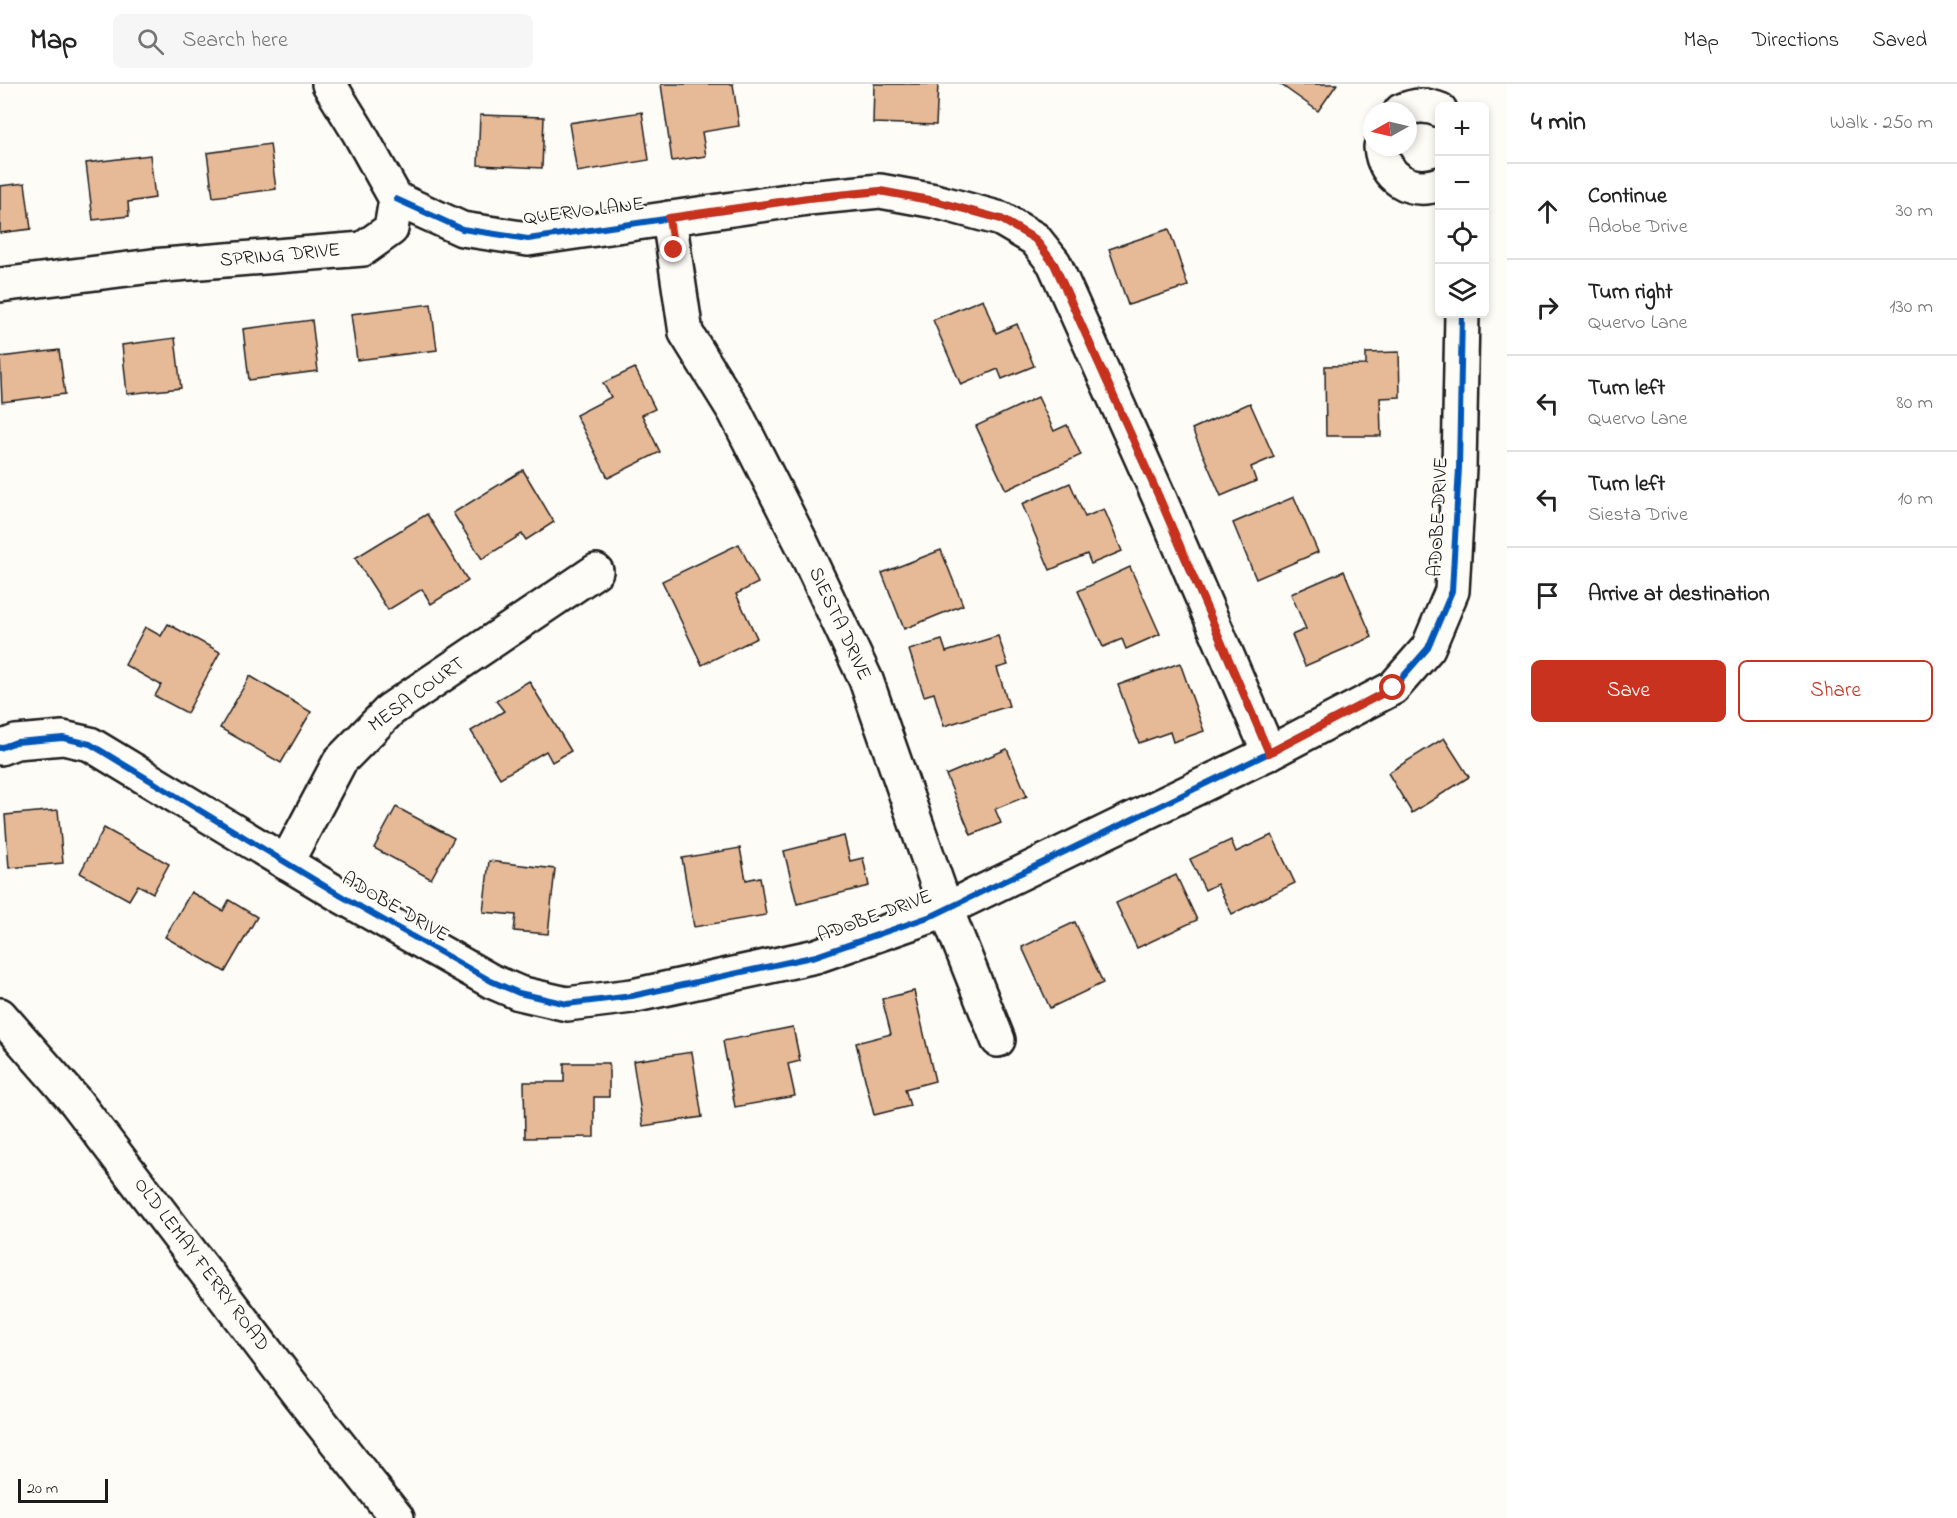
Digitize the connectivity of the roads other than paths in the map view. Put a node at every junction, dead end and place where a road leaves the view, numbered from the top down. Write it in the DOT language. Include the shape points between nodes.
graph roads {
  1 [pos="329,84"];
  2 [pos="1417,106"];
  3 [pos="1435,109"];
  4 [pos="1382,156"];
  5 [pos="1435,185"];
  6 [pos="396,199"];
  7 [pos="669,218"];
  8 [pos="0,285"];
  9 [pos="1462,318"];
  10 [pos="596,571"];
  11 [pos="0,748"];
  12 [pos="1269,753"];
  13 [pos="286,863"];
  14 [pos="946,909"];
  15 [pos="0,1015"];
  16 [pos="999,1040"];
  17 [pos="397,1518"];
  1 -- 6 [label="street"];
  2 -- 3 [label="street"];
  4 -- 5 [label="street" via="1396,180 1418,188"];
  6 -- 7 [label="street, QUERVO LANE" via="462,229 528,239"];
  6 -- 8 [label="street, SPRING DRIVE" via="391,229 363,249 152,266"];
  7 -- 12 [label="street, QUERVO LANE" via="880,191 1001,219 1035,239 1059,274"];
  7 -- 14 [label="street, SIESTA DRIVE" via="686,333 735,412 866,680"];
  9 -- 12 [label="street, ADOBE DRIVE" via="1452,591 1428,648 1393,688"];
  10 -- 13 [label="street, MESA COURT" via="390,710 340,761"];
  11 -- 13 [label="street, ADOBE DRIVE" via="16,742 63,738 90,744"];
  12 -- 14 [label="street, ADOBE DRIVE"];
  13 -- 14 [label="street, ADOBE DRIVE" via="491,981 519,993 567,1004 632,996 816,956"];
  14 -- 16 [label="street, SIESTA DRIVE"];
  15 -- 17 [label="street, OLD LEMAY FERRY ROAD" via="76,1102"];
}
